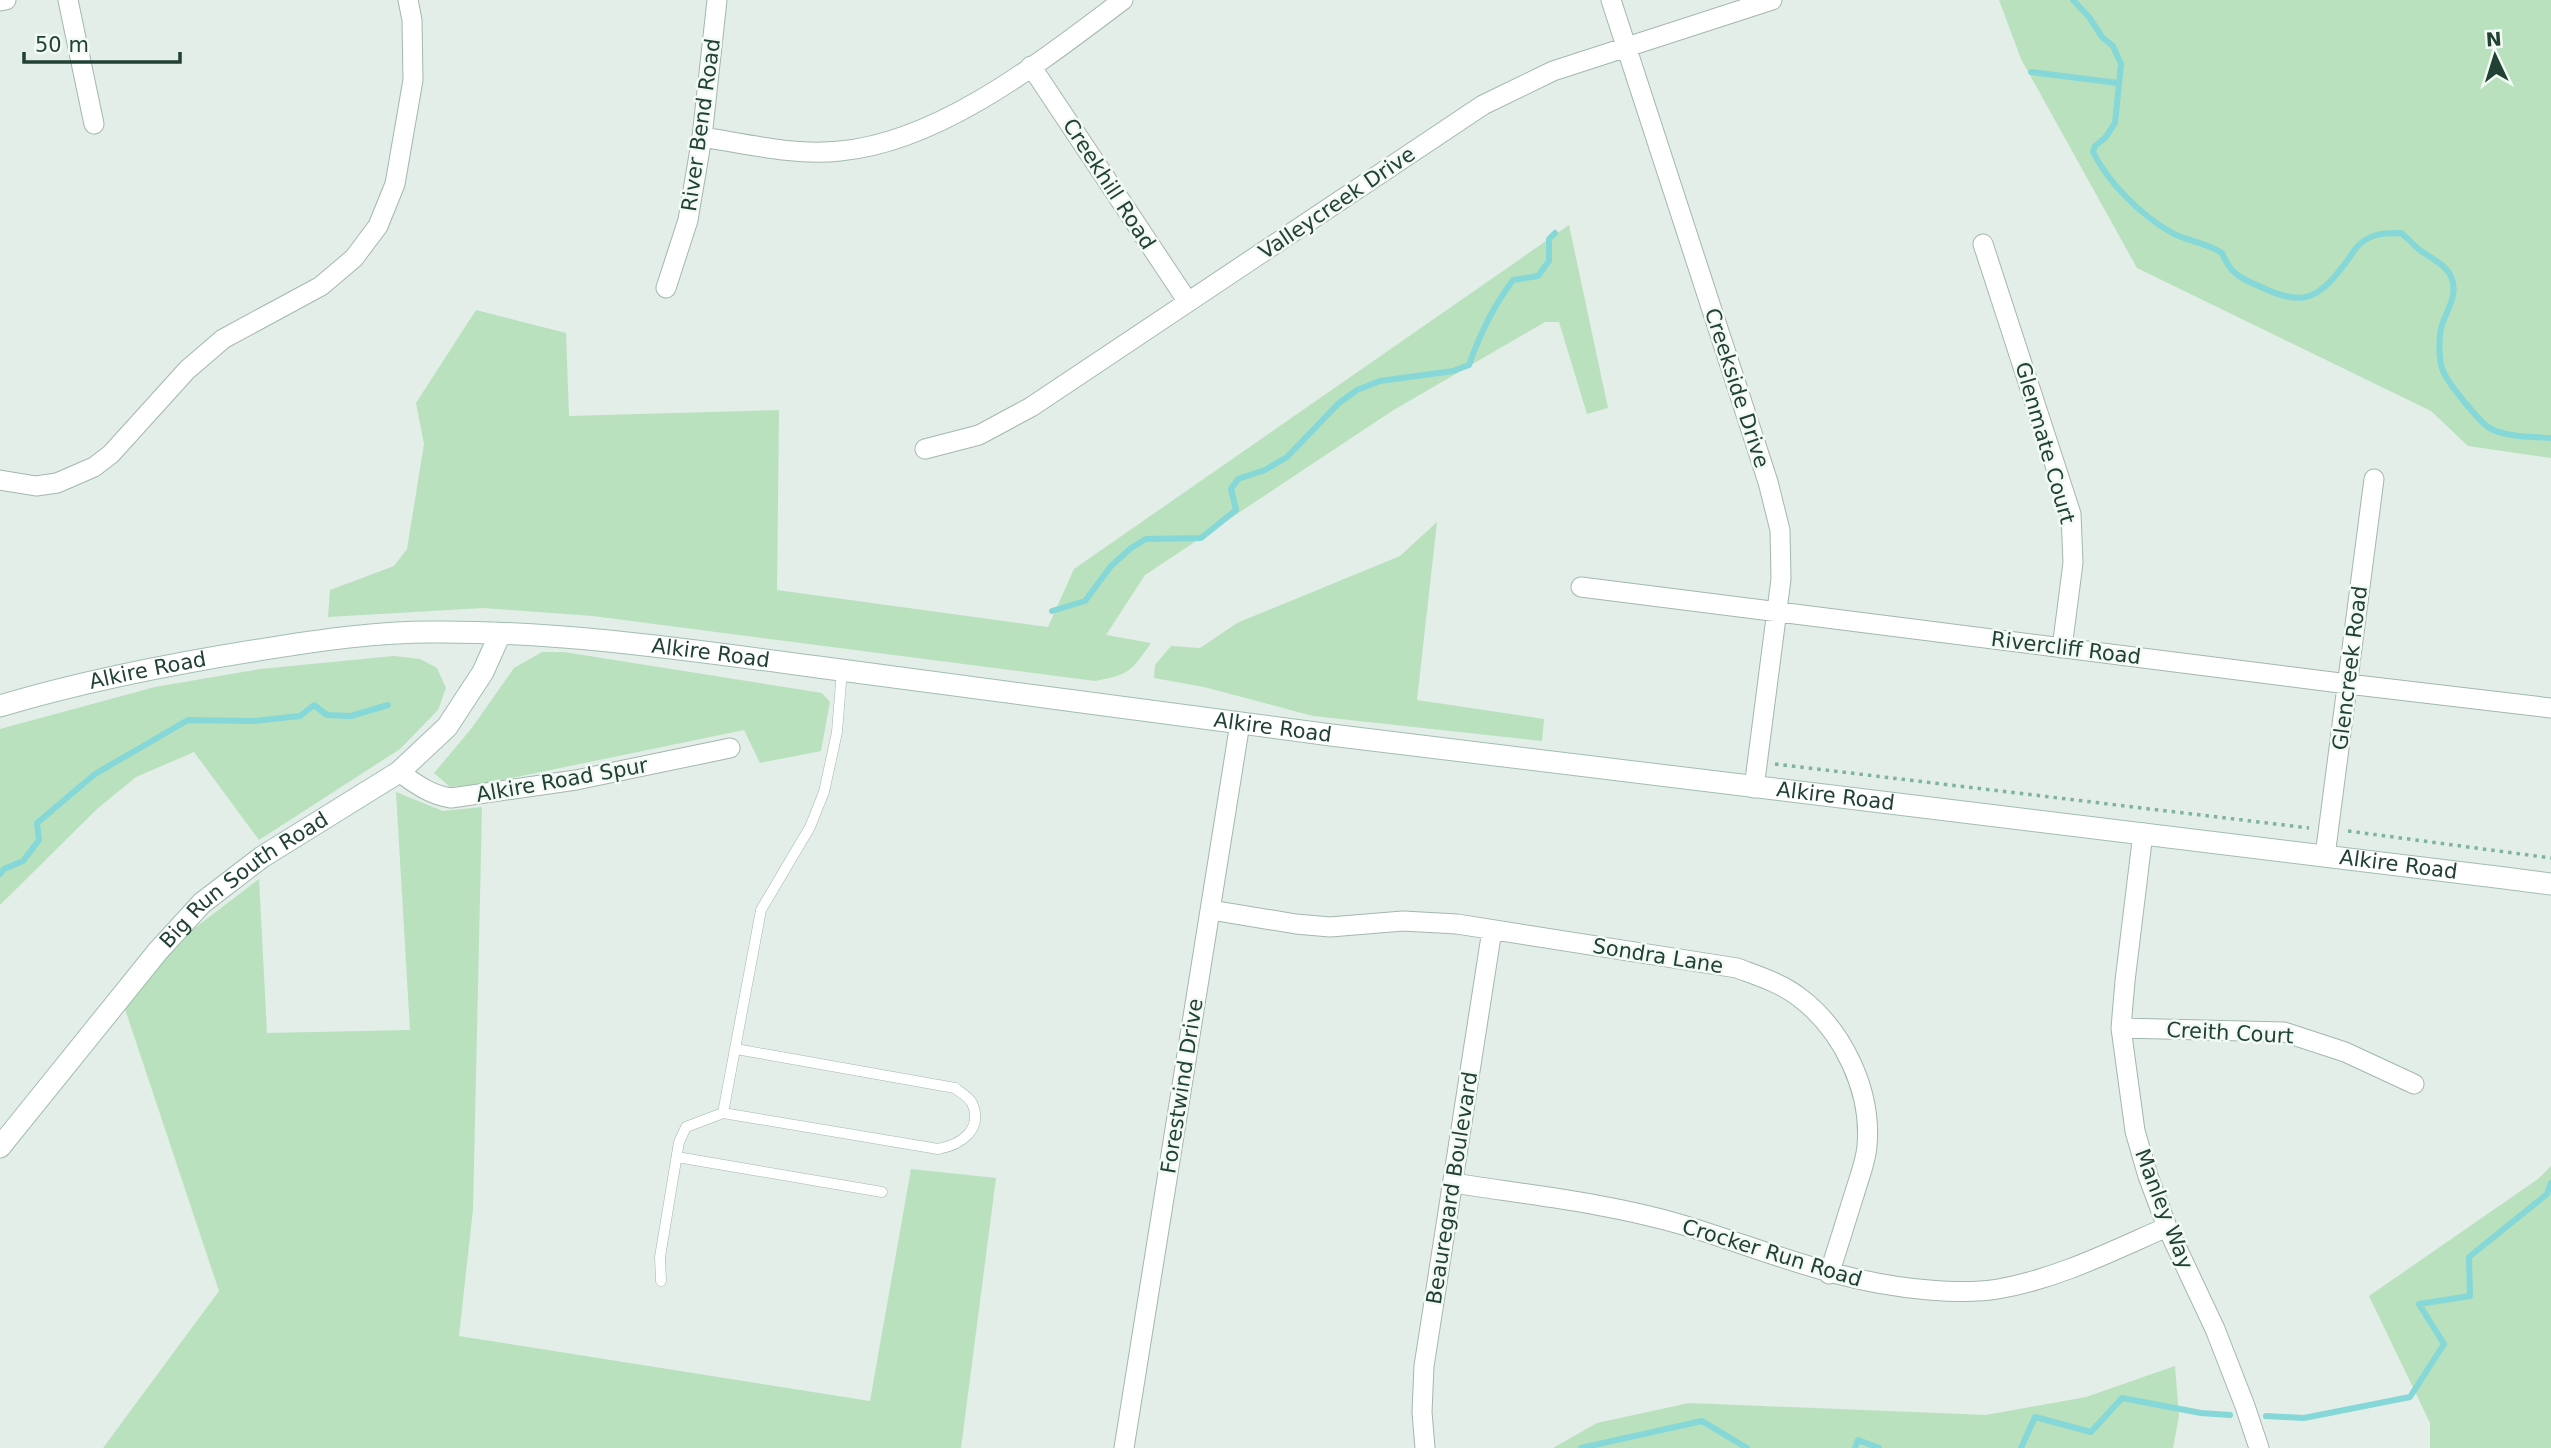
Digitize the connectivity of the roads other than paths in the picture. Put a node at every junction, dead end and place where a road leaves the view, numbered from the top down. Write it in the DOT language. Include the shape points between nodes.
graph roads {
  1 [pos="6,0"];
  2 [pos="68,0"];
  3 [pos="408,0"];
  4 [pos="717,0"];
  5 [pos="1123,0"];
  6 [pos="1611,0"];
  7 [pos="1772,0"];
  8 [pos="0,1"];
  9 [pos="1626,47"];
  10 [pos="1031,66"];
  11 [pos="94,124"];
  12 [pos="702,137"];
  13 [pos="1983,244"];
  14 [pos="666,288"];
  15 [pos="1188,302"];
  16 [pos="925,449"];
  17 [pos="2374,479"];
  18 [pos="0,480"];
  19 [pos="1581,587"];
  20 [pos="1776,610"];
  21 [pos="500,634"];
  22 [pos="2063,648"];
  23 [pos="842,670"];
  24 [pos="2348,684"];
  25 [pos="0,706"];
  26 [pos="2551,708"];
  27 [pos="1240,723"];
  28 [pos="730,748"];
  29 [pos="399,772"];
  30 [pos="1755,788"];
  31 [pos="2143,833"];
  32 [pos="2325,856"];
  33 [pos="2551,884"];
  34 [pos="1210,910"];
  35 [pos="1492,930"];
  36 [pos="2121,1028"];
  37 [pos="736,1049"];
  38 [pos="2414,1084"];
  39 [pos="723,1113"];
  40 [pos="0,1147"];
  41 [pos="677,1157"];
  42 [pos="1453,1183"];
  43 [pos="882,1192"];
  44 [pos="2167,1227"];
  45 [pos="1829,1274"];
  46 [pos="661,1281"];
  47 [pos="1124,1448"];
  48 [pos="1425,1448"];
  49 [pos="2259,1448"];
  1 -- 8 [label="street"];
  2 -- 11 [label="street"];
  3 -- 18 [label="street" via="413,80 395,184 378,226 355,258 321,286 223,340 187,370 94,467 57,483 36,486"];
  4 -- 12 [label="street, River Bend Road"];
  5 -- 10 [label="street"];
  6 -- 9 [label="street, Creekside Drive"];
  7 -- 9 [label="street, Valleycreek Drive"];
  9 -- 15 [label="street, Valleycreek Drive" via="1553,71 1483,105"];
  9 -- 20 [label="street, Creekside Drive" via="1777,515 1781,579"];
  10 -- 12 [label="street" via="936,125 872,147 804,152"];
  10 -- 15 [label="street, Creekhill Road"];
  12 -- 14 [label="street, River Bend Road" via="688,220"];
  13 -- 22 [label="street, Glenmate Court" via="2071,514 2073,563"];
  15 -- 16 [label="street, Valleycreek Drive" via="1031,407 979,435"];
  17 -- 24 [label="street, Glencreek Road"];
  19 -- 20 [label="street, Rivercliff Road"];
  20 -- 22 [label="street, Rivercliff Road"];
  20 -- 30 [label="street, Creekside Drive"];
  21 -- 23 [label="main road, Alkire Road" via="645,644"];
  21 -- 25 [label="main road, Alkire Road" via="435,632 336,638 128,673"];
  21 -- 29 [label="main road, Big Run South Road" via="483,672 447,727"];
  22 -- 24 [label="street, Rivercliff Road"];
  23 -- 27 [label="main road, Alkire Road"];
  23 -- 37 [label="lane" via="837,732 824,792 810,827 761,910"];
  24 -- 26 [label="street, Rivercliff Road"];
  24 -- 32 [label="street, Glencreek Road"];
  27 -- 30 [label="main road, Alkire Road"];
  27 -- 34 [label="street, Forestwind Drive"];
  28 -- 29 [label="street, Alkire Road Spur" via="451,798 422,789"];
  29 -- 40 [label="main road, Big Run South Road" via="261,857 202,903"];
  30 -- 31 [label="main road, Alkire Road"];
  31 -- 32 [label="main road, Alkire Road"];
  31 -- 36 [label="street, Manley Way"];
  32 -- 33 [label="main road, Alkire Road"];
  34 -- 35 [label="street, Sondra Lane" via="1330,927 1403,921"];
  34 -- 47 [label="street, Forestwind Drive"];
  35 -- 42 [label="street, Beauregard Boulevard"];
  35 -- 45 [label="street, Sondra Lane" via="1737,968 1799,996 1823,1019 1844,1048 1858,1079 1867,1146"];
  36 -- 38 [label="street, Creith Court" via="2284,1032 2345,1052"];
  36 -- 44 [label="street, Manley Way" via="2135,1131"];
  37 -- 39 [label="lane"];
  37 -- 39 [label="lane" via="955,1088 971,1101 975,1119 970,1135 954,1146 938,1149"];
  39 -- 41 [label="lane" via="686,1128"];
  41 -- 43 [label="lane"];
  41 -- 46 [label="lane" via="660,1257"];
  42 -- 45 [label="street, Crocker Run Road" via="1613,1207"];
  42 -- 48 [label="street, Beauregard Boulevard" via="1424,1366"];
  44 -- 45 [label="street, Crocker Run Road" via="2063,1272 1997,1290 1965,1293 1896,1287"];
  44 -- 49 [label="street, Manley Way" via="2215,1329"];
}
